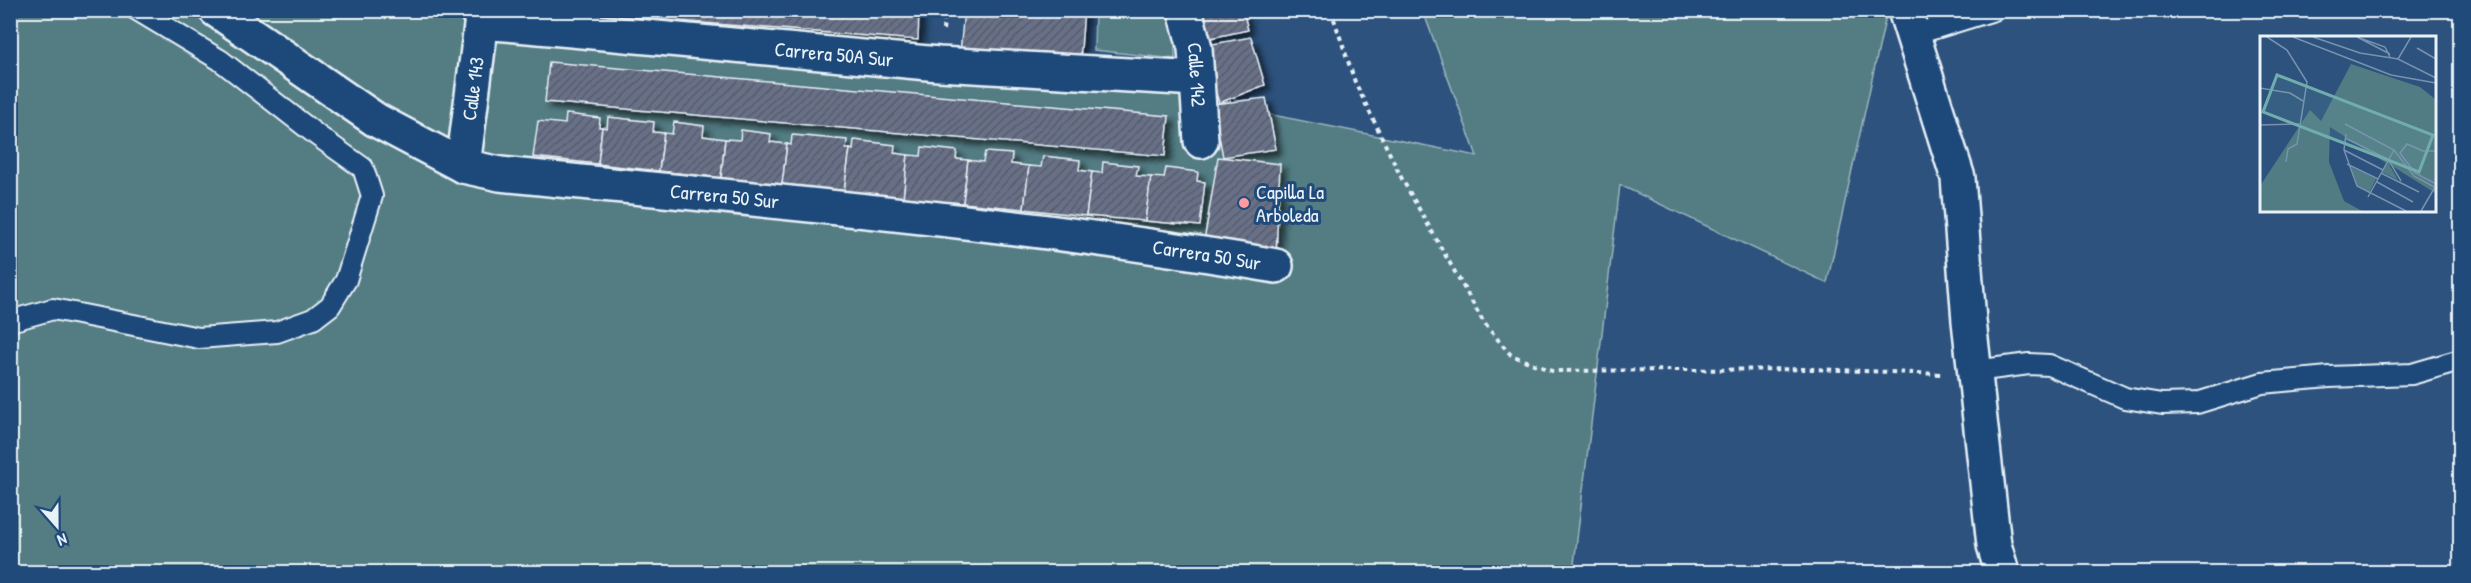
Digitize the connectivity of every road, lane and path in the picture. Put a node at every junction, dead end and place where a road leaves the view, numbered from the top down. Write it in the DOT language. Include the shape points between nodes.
graph roads {
  1 [pos="137,10"];
  2 [pos="216,10"];
  3 [pos="1185,10"];
  4 [pos="1331,10"];
  5 [pos="1994,10"];
  6 [pos="480,13"];
  7 [pos="1909,23"];
  8 [pos="1197,79"];
  9 [pos="1201,141"];
  10 [pos="463,166"];
  11 [pos="1276,266"];
  12 [pos="10,321"];
  13 [pos="2460,360"];
  14 [pos="1975,372"];
  15 [pos="2002,573"];
  1 -- 12 [label="lane" via="220,60 363,168 372,196 346,280 330,306 313,319 277,332 199,338 53,309"];
  2 -- 10 [label="street, Carrera 50 Sur" via="375,120"];
  3 -- 8 [label="street, Calle 142" via="1195,48"];
  4 -- 14 [label="path" via="1355,82 1402,179 1484,323 1511,355 1552,371"];
  5 -- 7 [label="lane"];
  6 -- 8 [label="street, Carrera 50A Sur" via="492,23 939,64"];
  6 -- 10 [label="street, Calle 143"];
  7 -- 14 [label="street" via="1958,178"];
  8 -- 9 [label="street, Calle 142"];
  10 -- 11 [label="street, Carrera 50 Sur" via="500,174 937,218"];
  13 -- 14 [label="lane" via="2412,374 2262,383 2197,402 2162,404 2125,398 2049,365"];
  14 -- 15 [label="street" via="1995,545"];
}
